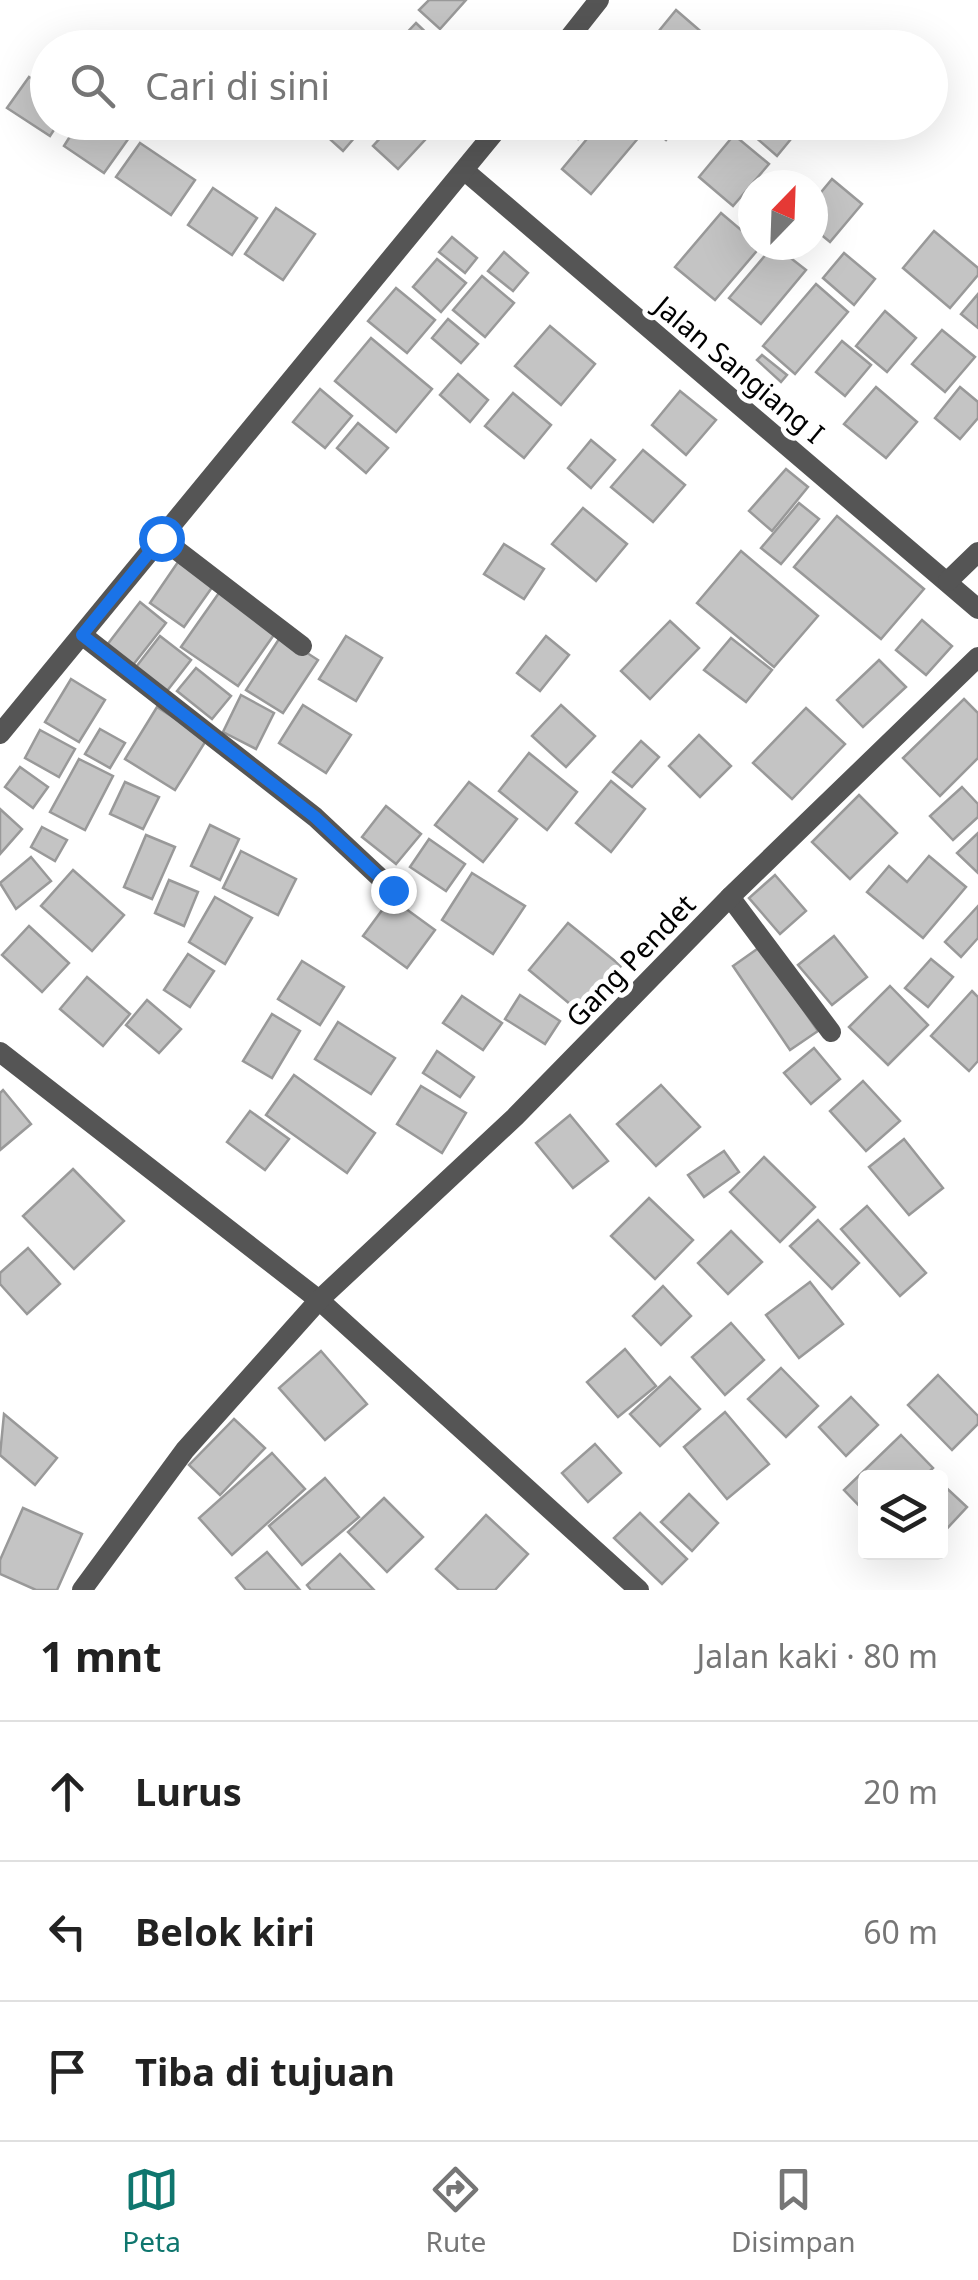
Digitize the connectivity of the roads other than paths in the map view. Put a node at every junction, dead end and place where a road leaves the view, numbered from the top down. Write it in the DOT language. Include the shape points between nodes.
graph roads {
  1 [pos="598,0"];
  2 [pos="576,30"];
  3 [pos="489,140"];
  4 [pos="465,171"];
  5 [pos="161,538"];
  6 [pos="978,552"];
  7 [pos="948,581"];
  8 [pos="978,610"];
  9 [pos="82,635"];
  10 [pos="302,646"];
  11 [pos="978,658"];
  12 [pos="0,734"];
  13 [pos="393,890"];
  14 [pos="730,898"];
  15 [pos="831,1032"];
  16 [pos="0,1052"];
  17 [pos="319,1300"];
  18 [pos="82,1590"];
  19 [pos="638,1590"];
  1 -- 2 [label="street"];
  3 -- 4 [label="street"];
  4 -- 5 [label="street"];
  4 -- 7 [label="street, Jalan Sangiang I"];
  5 -- 9 [label="street"];
  5 -- 10 [label="street"];
  6 -- 7 [label="street"];
  7 -- 8 [label="street, Jalan Sangiang I"];
  9 -- 12 [label="street"];
  9 -- 13 [label="street" via="315,817"];
  11 -- 14 [label="street, Gang Pendet"];
  14 -- 15 [label="street"];
  14 -- 17 [label="street, Gang Pendet" via="516,1117"];
  16 -- 17 [label="street"];
  17 -- 18 [label="street, Gang Pendet" via="185,1450"];
  17 -- 19 [label="street"];
}
